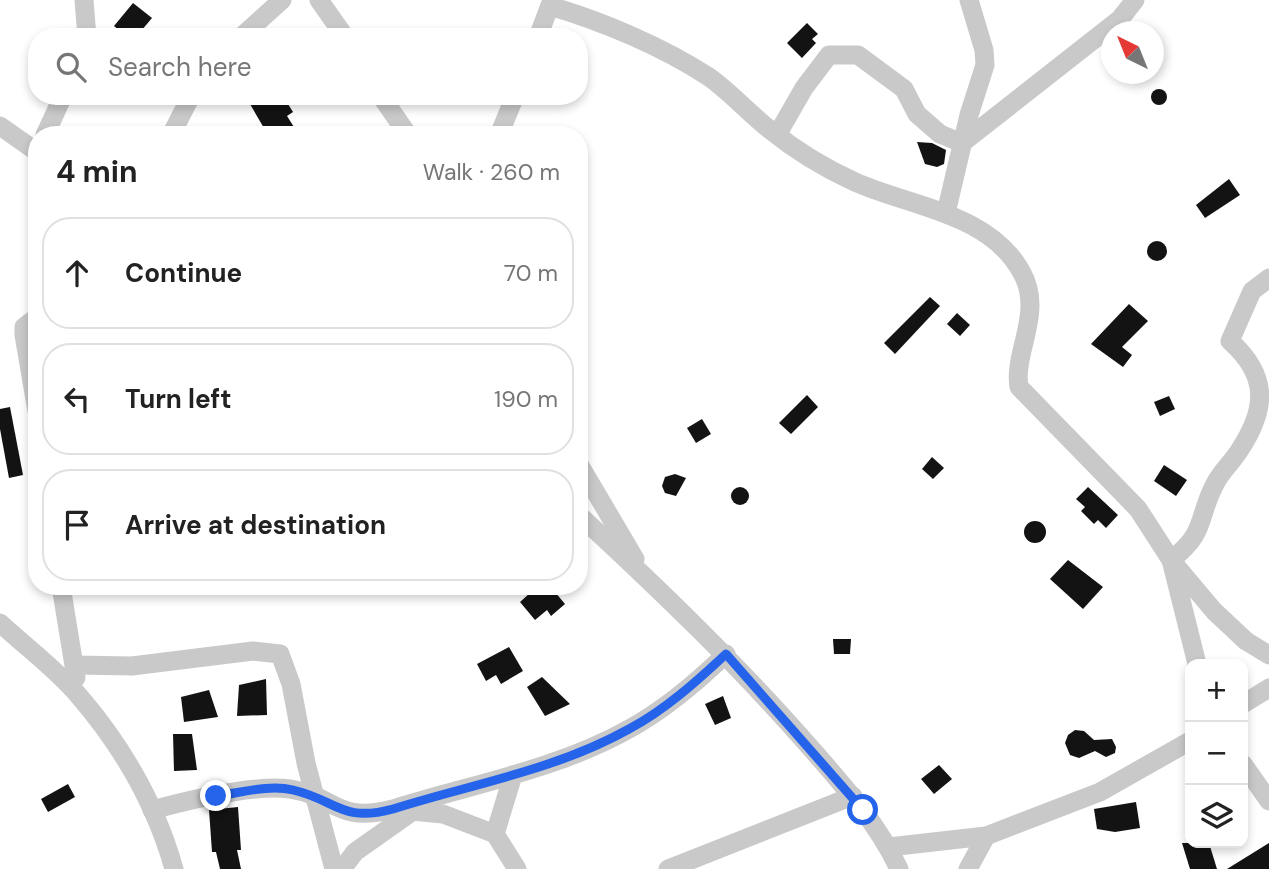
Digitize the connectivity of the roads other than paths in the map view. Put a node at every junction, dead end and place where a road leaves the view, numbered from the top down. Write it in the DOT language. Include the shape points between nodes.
graph roads {
  1 [pos="84,0"];
  2 [pos="282,0"];
  3 [pos="318,0"];
  4 [pos="970,0"];
  5 [pos="1135,0"];
  6 [pos="551,3"];
  7 [pos="86,28"];
  8 [pos="251,28"];
  9 [pos="338,28"];
  10 [pos="541,28"];
  11 [pos="59,105"];
  12 [pos="186,105"];
  13 [pos="387,105"];
  14 [pos="511,105"];
  15 [pos="0,126"];
  16 [pos="49,126"];
  17 [pos="176,126"];
  18 [pos="402,126"];
  19 [pos="503,126"];
  20 [pos="777,135"];
  21 [pos="962,143"];
  22 [pos="28,146"];
  23 [pos="946,213"];
  24 [pos="1269,278"];
  25 [pos="28,324"];
  26 [pos="28,358"];
  27 [pos="588,477"];
  28 [pos="588,524"];
  29 [pos="1171,560"];
  30 [pos="646,578"];
  31 [pos="63,595"];
  32 [pos="0,623"];
  33 [pos="726,654"];
  34 [pos="1269,655"];
  35 [pos="1196,659"];
  36 [pos="75,665"];
  37 [pos="1269,688"];
  38 [pos="77,694"];
  39 [pos="1248,701"];
  40 [pos="1185,744"];
  41 [pos="1248,771"];
  42 [pos="513,775"];
  43 [pos="853,796"];
  44 [pos="315,798"];
  45 [pos="1269,801"];
  46 [pos="393,809"];
  47 [pos="152,810"];
  48 [pos="412,811"];
  49 [pos="495,834"];
  50 [pos="986,836"];
  51 [pos="889,848"];
  52 [pos="174,869"];
  53 [pos="334,869"];
  54 [pos="342,869"];
  55 [pos="517,869"];
  56 [pos="668,869"];
  57 [pos="899,869"];
  58 [pos="968,869"];
  1 -- 7 [label="street"];
  2 -- 8 [label="street"];
  3 -- 9 [label="street"];
  4 -- 21 [label="street" via="985,65"];
  5 -- 21 [label="street" via="1120,19"];
  6 -- 10 [label="street"];
  6 -- 20 [label="street" via="612,28 709,78"];
  11 -- 16 [label="street"];
  12 -- 17 [label="street"];
  13 -- 18 [label="street"];
  14 -- 19 [label="street"];
  15 -- 22 [label="street"];
  20 -- 21 [label="street" via="829,55 858,55 904,89 917,114 933,128"];
  20 -- 23 [label="street" via="856,183"];
  21 -- 23 [label="street"];
  23 -- 29 [label="street" via="995,240 1022,273 1030,305 1019,387 1138,509"];
  24 -- 29 [label="street" via="1252,292 1230,341 1259,376 1260,407 1240,449 1215,483 1204,519 1188,547"];
  25 -- 26 [label="street" via="24,327"];
  27 -- 30 [label="street"];
  28 -- 30 [label="street"];
  29 -- 34 [label="street" via="1214,611"];
  29 -- 35 [label="street"];
  30 -- 33 [label="street"];
  31 -- 36 [label="street"];
  32 -- 38 [label="street"];
  33 -- 42 [label="street" via="662,709 632,728"];
  33 -- 43 [label="street"];
  36 -- 38 [label="street"];
  36 -- 44 [label="street" via="132,666 253,651 280,653"];
  37 -- 39 [label="street"];
  38 -- 47 [label="street" via="125,758"];
  40 -- 50 [label="street" via="1100,792"];
  41 -- 45 [label="street"];
  42 -- 46 [label="street"];
  42 -- 49 [label="street"];
  43 -- 51 [label="street"];
  43 -- 56 [label="street"];
  44 -- 46 [label="street" via="351,814"];
  44 -- 47 [label="street" via="279,788 187,800"];
  44 -- 53 [label="street"];
  46 -- 48 [label="street"];
  47 -- 52 [label="street"];
  48 -- 49 [label="street" via="443,814"];
  48 -- 54 [label="street" via="355,852"];
  49 -- 55 [label="street"];
  50 -- 51 [label="street"];
  50 -- 58 [label="street"];
  51 -- 57 [label="street"];
}
